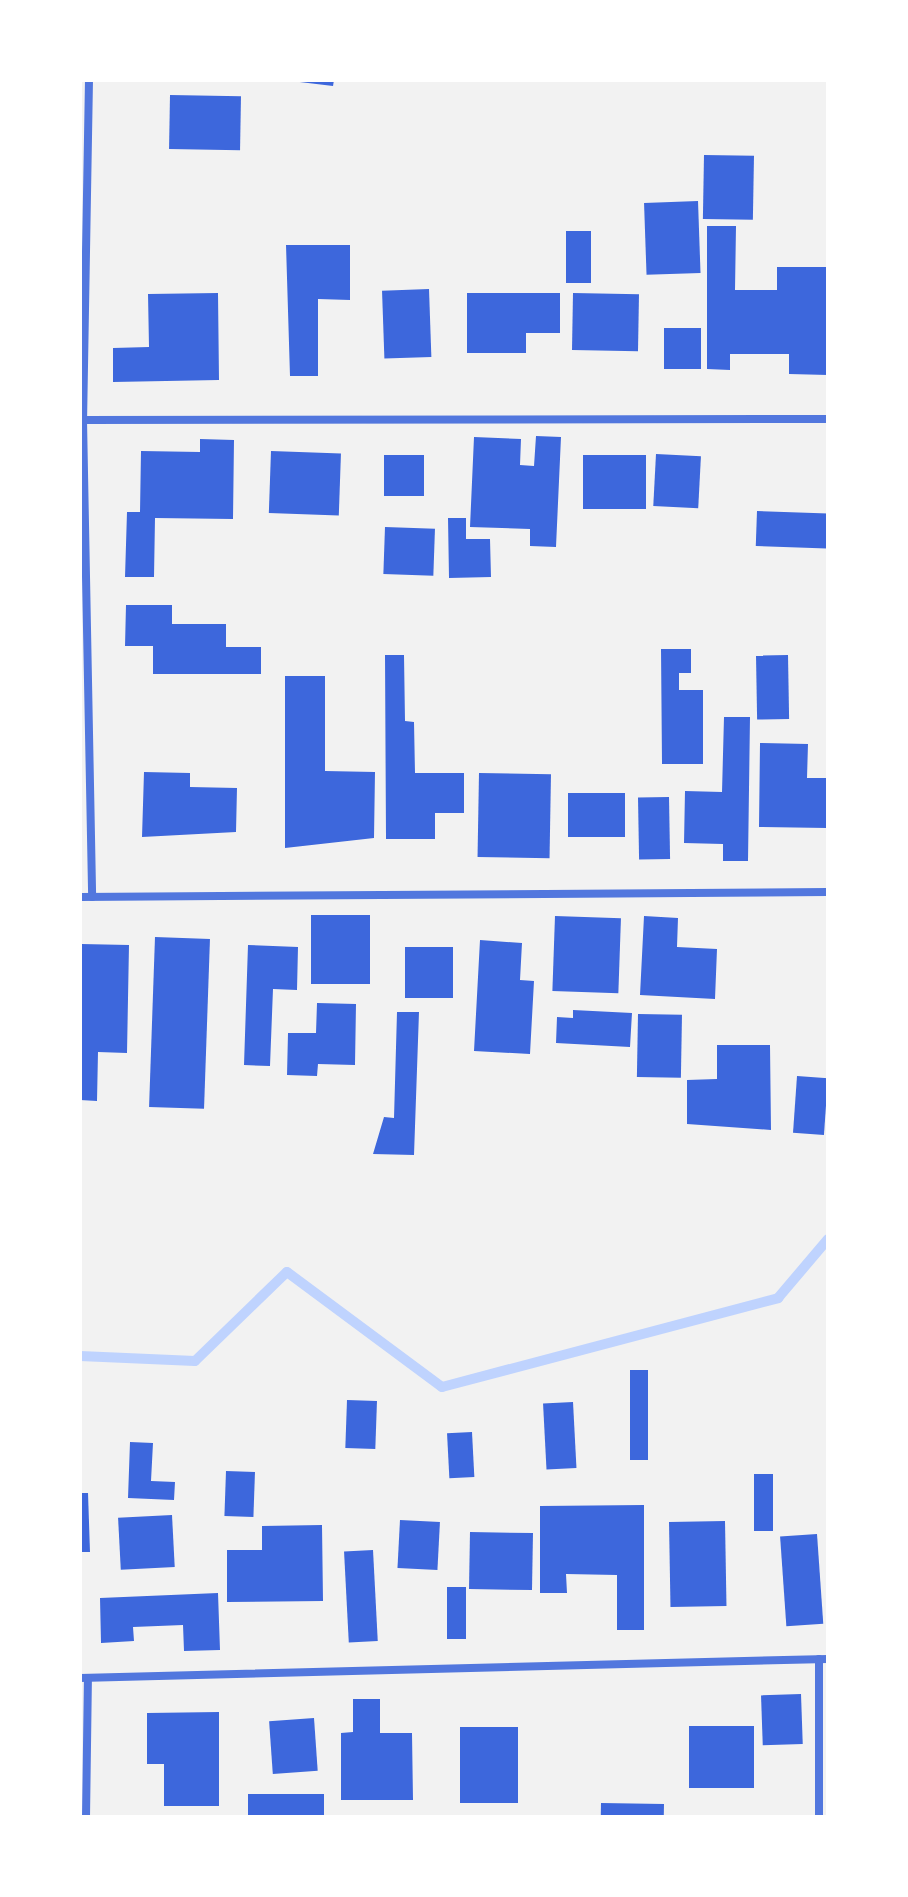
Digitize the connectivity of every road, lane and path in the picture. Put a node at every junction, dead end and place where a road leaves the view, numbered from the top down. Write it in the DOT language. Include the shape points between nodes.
graph roads {
  1 [pos="89,80"];
  2 [pos="828,419"];
  3 [pos="81,420"];
  4 [pos="828,892"];
  5 [pos="80,897"];
  6 [pos="92,897"];
  7 [pos="824,1659"];
  8 [pos="84,1678"];
  9 [pos="86,1817"];
  10 [pos="819,1817"];
  1 -- 3 [label="street"];
  2 -- 3 [label="street"];
  3 -- 6 [label="street"];
  4 -- 6 [label="street"];
  5 -- 6 [label="street"];
  7 -- 8 [label="street"];
  7 -- 10 [label="street"];
  8 -- 9 [label="street"];
}
